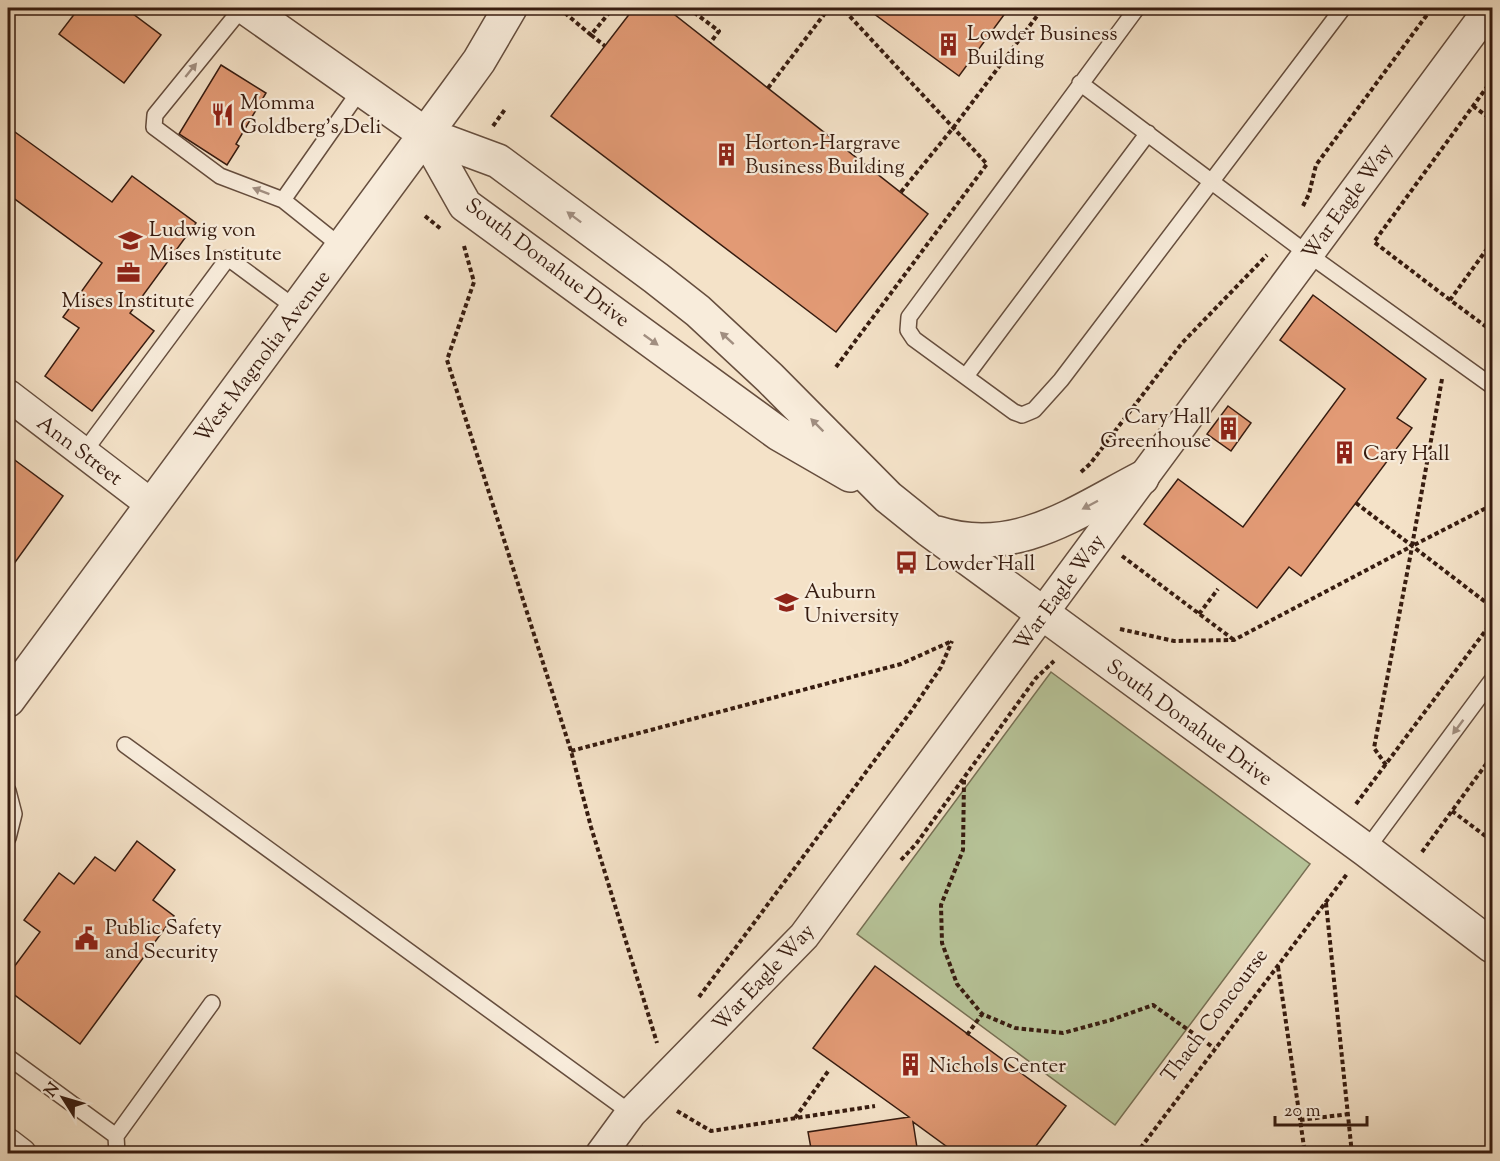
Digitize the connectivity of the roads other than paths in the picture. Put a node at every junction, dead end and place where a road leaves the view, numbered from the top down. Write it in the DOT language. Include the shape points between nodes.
graph roads {
  1 [pos="244,8"];
  2 [pos="510,8"];
  3 [pos="1137,8"];
  4 [pos="1343,8"];
  5 [pos="1490,8"];
  6 [pos="1080,83"];
  7 [pos="360,89"];
  8 [pos="1148,133"];
  9 [pos="425,134"];
  10 [pos="1214,180"];
  11 [pos="283,200"];
  12 [pos="343,248"];
  13 [pos="1308,254"];
  14 [pos="297,309"];
  15 [pos="966,376"];
  16 [pos="1492,386"];
  17 [pos="8,395"];
  18 [pos="84,452"];
  19 [pos="1142,478"];
  20 [pos="888,497"];
  21 [pos="152,505"];
  22 [pos="928,530"];
  23 [pos="1042,615"];
  24 [pos="1492,680"];
  25 [pos="8,700"];
  26 [pos="125,745"];
  27 [pos="8,791"];
  28 [pos="8,838"];
  29 [pos="1375,838"];
  30 [pos="1492,946"];
  31 [pos="212,1003"];
  32 [pos="8,1057"];
  33 [pos="631,1113"];
  34 [pos="116,1136"];
  35 [pos="8,1144"];
  36 [pos="21,1154"];
  37 [pos="117,1154"];
  38 [pos="600,1154"];
  1 -- 7 [label="street"];
  11 -- 1 [label="lane, one-way" via="220,176 154,127 155,115"];
  2 -- 9 [label="street, West Magnolia Avenue" via="479,61"];
  3 -- 6 [label="lane"];
  4 -- 10 [label="lane"];
  5 -- 13 [label="street, War Eagle Way"];
  6 -- 8 [label="lane"];
  6 -- 15 [label="lane" via="909,317 908,330 914,339"];
  7 -- 9 [label="street"];
  7 -- 11 [label="lane"];
  8 -- 10 [label="lane"];
  8 -- 15 [label="lane"];
  9 -- 12 [label="street, West Magnolia Avenue"];
  20 -- 9 [label="street, South Donahue Drive, one-way" via="770,378 656,278 498,161"];
  9 -- 20 [label="street, South Donahue Drive, one-way" via="465,205 779,434"];
  10 -- 13 [label="lane"];
  10 -- 15 [label="lane" via="1034,410 1022,415 1014,412"];
  11 -- 12 [label="lane"];
  12 -- 14 [label="street, West Magnolia Avenue"];
  13 -- 16 [label="lane"];
  13 -- 19 [label="street, War Eagle Way"];
  14 -- 18 [label="lane" via="228,258"];
  14 -- 21 [label="street, West Magnolia Avenue"];
  17 -- 18 [label="street, Ann Street"];
  18 -- 21 [label="street, Ann Street"];
  19 -- 22 [label="street, one-way" via="1061,522 1021,536 985,542 959,540"];
  19 -- 23 [label="street, War Eagle Way"];
  20 -- 22 [label="street, South Donahue Drive"];
  21 -- 25 [label="street, West Magnolia Avenue"];
  22 -- 23 [label="street, South Donahue Drive"];
  23 -- 29 [label="street, South Donahue Drive"];
  23 -- 33 [label="street, War Eagle Way" via="804,936"];
  24 -- 29 [label="lane, one-way"];
  26 -- 33 [label="lane"];
  27 -- 28 [label="lane" via="14,814"];
  29 -- 30 [label="street, South Donahue Drive"];
  31 -- 34 [label="lane"];
  32 -- 34 [label="lane"];
  33 -- 38 [label="street, War Eagle Way"];
  34 -- 37 [label="lane"];
  35 -- 36 [label="street"];
}
